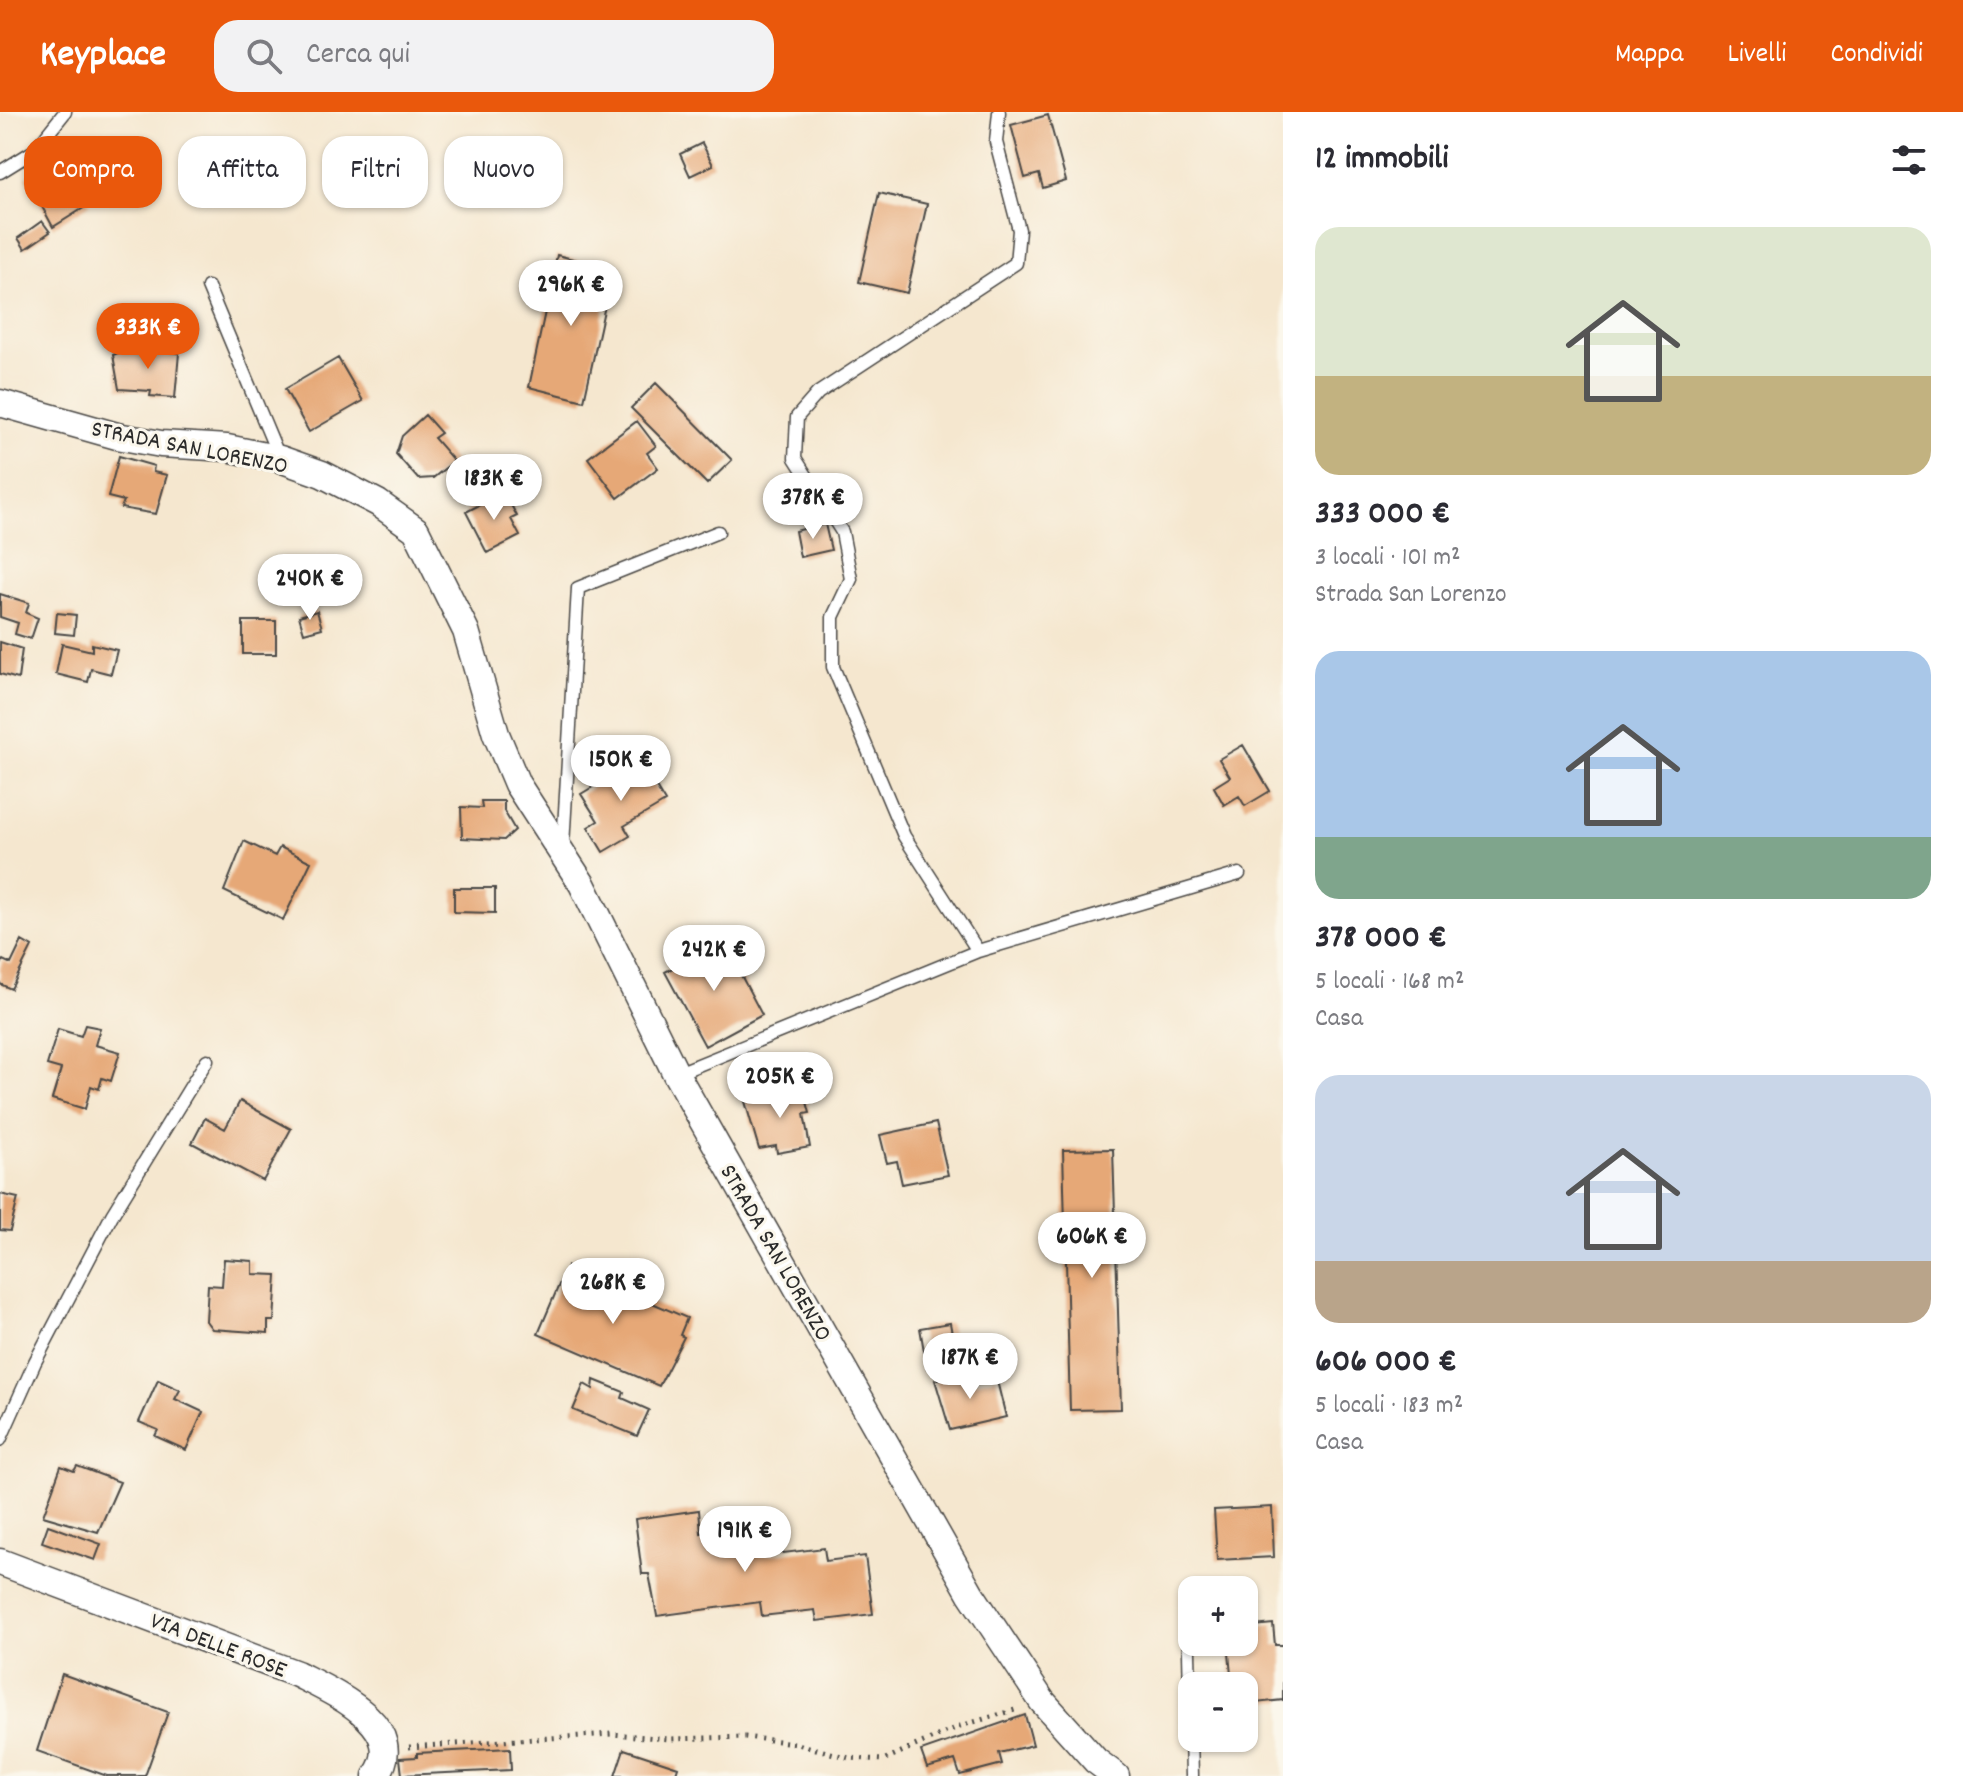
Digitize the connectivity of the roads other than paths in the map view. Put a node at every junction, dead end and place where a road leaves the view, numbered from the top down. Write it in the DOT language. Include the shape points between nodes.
graph roads {
  1 [pos="65,112"];
  2 [pos="999,112"];
  3 [pos="0,172"];
  4 [pos="208,287"];
  5 [pos="0,403"];
  6 [pos="280,459"];
  7 [pos="718,532"];
  8 [pos="562,853"];
  9 [pos="1239,874"];
  10 [pos="978,951"];
  11 [pos="207,1060"];
  12 [pos="676,1074"];
  13 [pos="0,1440"];
  14 [pos="0,1562"];
  15 [pos="1189,1656"];
  16 [pos="376,1776"];
  17 [pos="1116,1776"];
  18 [pos="1192,1776"];
  1 -- 3 [label="lane" via="34,151"];
  2 -- 10 [label="lane" via="996,142 1019,230 1016,263 818,393 797,417 795,458 842,532 851,579 833,617 833,667 904,836"];
  4 -- 6 [label="lane"];
  5 -- 6 [label="street, STRADA SAN LORENZO" via="117,436"];
  6 -- 8 [label="street, STRADA SAN LORENZO" via="336,481 416,530 466,631 496,734 517,784"];
  7 -- 8 [label="lane" via="578,588"];
  8 -- 12 [label="street, STRADA SAN LORENZO"];
  9 -- 10 [label="lane"];
  10 -- 12 [label="lane"];
  11 -- 13 [label="lane" via="112,1215"];
  12 -- 17 [label="street, STRADA SAN LORENZO" via="971,1594 1042,1701"];
  14 -- 16 [label="street, VIA DELLE ROSE" via="297,1674 338,1696 374,1722 384,1743"];
  15 -- 18 [label="lane"];
}
